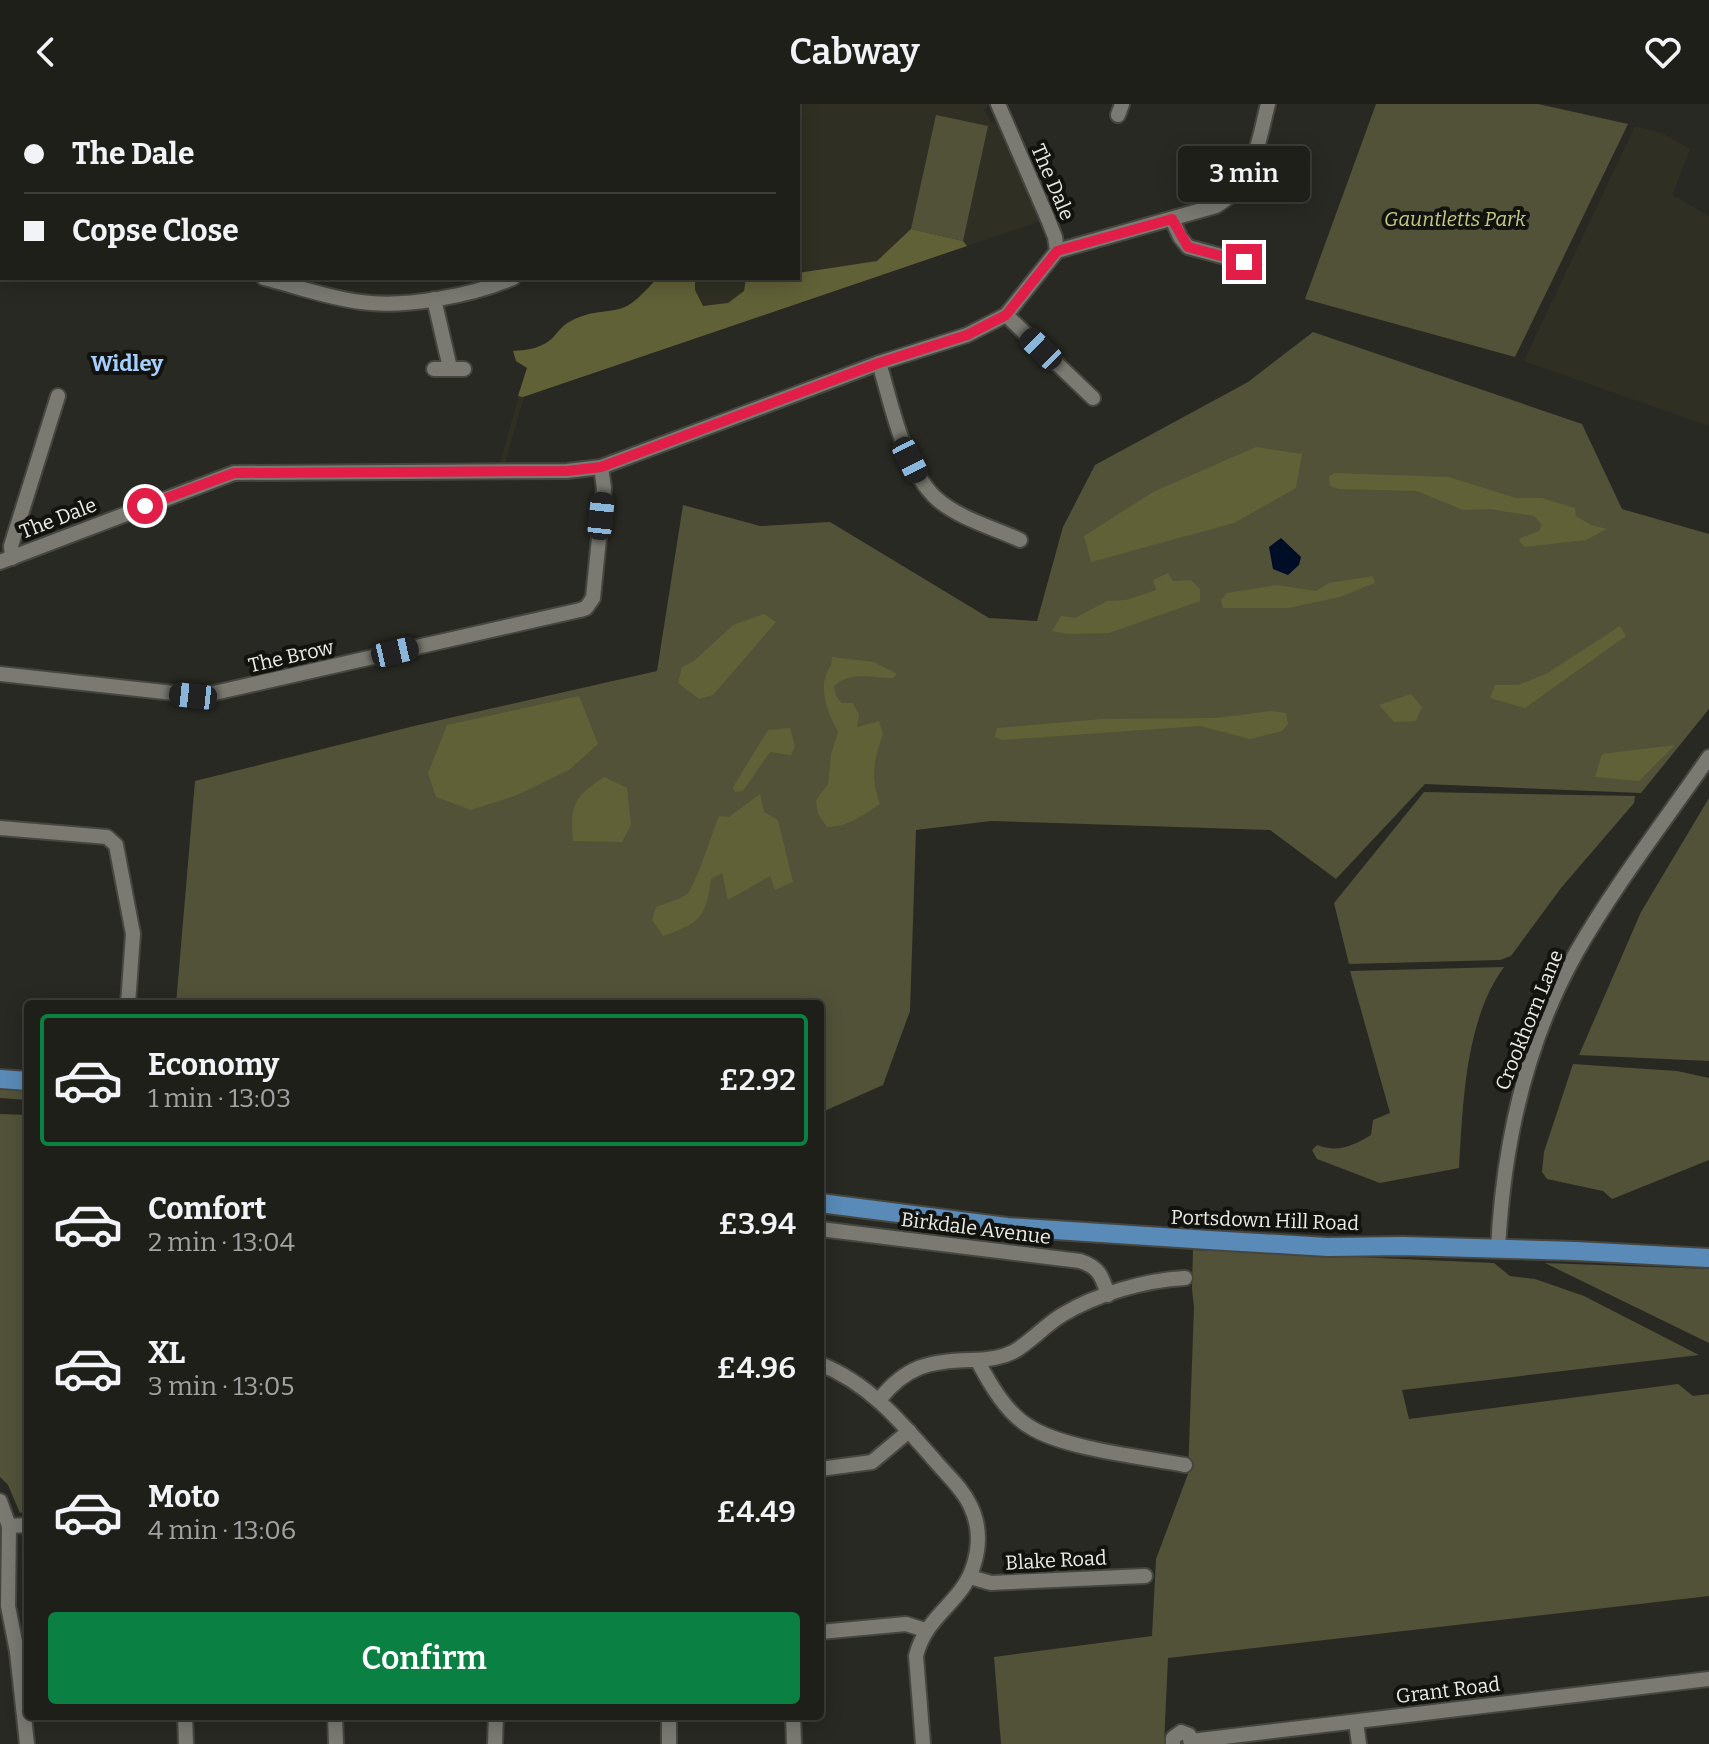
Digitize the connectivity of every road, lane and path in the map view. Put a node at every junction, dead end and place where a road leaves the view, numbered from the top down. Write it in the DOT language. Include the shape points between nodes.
graph roads {
  1 [pos="998,104"];
  2 [pos="1268,104"];
  3 [pos="1172,219"];
  4 [pos="1057,251"];
  5 [pos="1244,262"];
  6 [pos="272,280"];
  7 [pos="508,280"];
  8 [pos="434,299"];
  9 [pos="1006,315"];
  10 [pos="879,363"];
  11 [pos="449,369"];
  12 [pos="58,396"];
  13 [pos="1093,398"];
  14 [pos="601,467"];
  15 [pos="1020,540"];
  16 [pos="6,560"];
  17 [pos="0,674"];
  18 [pos="1709,757"];
  19 [pos="0,828"];
  20 [pos="128,1000"];
  21 [pos="0,1079"];
  22 [pos="24,1081"];
  23 [pos="824,1203"];
  24 [pos="824,1229"];
  25 [pos="1498,1250"];
  26 [pos="1709,1258"];
  27 [pos="1185,1278"];
  28 [pos="1108,1295"];
  29 [pos="977,1360"];
  30 [pos="824,1366"];
  31 [pos="879,1400"];
  32 [pos="909,1431"];
  33 [pos="1178,1459"];
  34 [pos="824,1468"];
  35 [pos="0,1501"];
  36 [pos="24,1525"];
  37 [pos="9,1526"];
  38 [pos="1145,1576"];
  39 [pos="970,1577"];
  40 [pos="925,1630"];
  41 [pos="824,1632"];
  42 [pos="1709,1679"];
  43 [pos="24,1716"];
  44 [pos="24,1720"];
  45 [pos="185,1720"];
  46 [pos="335,1720"];
  47 [pos="496,1720"];
  48 [pos="669,1720"];
  49 [pos="793,1720"];
  50 [pos="1356,1722"];
  51 [pos="1191,1742"];
  52 [pos="27,1744"];
  53 [pos="186,1744"];
  54 [pos="336,1744"];
  55 [pos="495,1744"];
  56 [pos="669,1744"];
  57 [pos="794,1744"];
  58 [pos="923,1744"];
  59 [pos="1173,1744"];
  60 [pos="1359,1744"];
  1 -- 4 [label="street, The Dale"];
  2 -- 3 [label="street" via="1250,171 1240,187 1216,206"];
  3 -- 4 [label="street"];
  3 -- 5 [label="street" via="1188,247"];
  4 -- 9 [label="street, The Dale"];
  6 -- 8 [label="street" via="360,302"];
  7 -- 8 [label="street"];
  8 -- 11 [label="street"];
  9 -- 10 [label="street, The Dale" via="967,335"];
  9 -- 13 [label="street"];
  10 -- 14 [label="street, The Dale"];
  10 -- 15 [label="street" via="910,460 924,484 947,506"];
  12 -- 16 [label="street"];
  14 -- 16 [label="street, The Dale" via="234,473"];
  14 -- 17 [label="street, The Brow" via="604,488 593,598 586,608 201,696"];
  18 -- 25 [label="street, Crookhorn Lane" via="1576,954 1547,1017 1517,1100"];
  19 -- 20 [label="street" via="107,837 116,845 133,934"];
  21 -- 22 [label="main road"];
  23 -- 25 [label="main road, Portsdown Hill Road" via="1023,1228 1328,1247"];
  24 -- 28 [label="street, Birkdale Avenue" via="1080,1261 1100,1273"];
  25 -- 26 [label="main road, Portsdown Hill Road"];
  27 -- 28 [label="street" via="1155,1280"];
  28 -- 29 [label="street" via="1064,1313 1013,1352"];
  29 -- 31 [label="street" via="917,1367"];
  29 -- 33 [label="street" via="1009,1409 1028,1427 1066,1442"];
  30 -- 31 [label="street"];
  31 -- 32 [label="street"];
  32 -- 34 [label="street" via="872,1462"];
  32 -- 39 [label="street" via="971,1507 978,1533"];
  35 -- 37 [label="street"];
  36 -- 37 [label="street"];
  37 -- 43 [label="street" via="8,1606"];
  38 -- 39 [label="street, Blake Road" via="991,1583"];
  39 -- 40 [label="street"];
  40 -- 41 [label="street" via="906,1624"];
  40 -- 58 [label="street" via="916,1656"];
  42 -- 50 [label="street, Grant Road"];
  44 -- 52 [label="street"];
  45 -- 53 [label="street"];
  46 -- 54 [label="street"];
  47 -- 55 [label="street"];
  48 -- 56 [label="street"];
  49 -- 57 [label="street"];
  50 -- 51 [label="street, Grant Road"];
  50 -- 60 [label="street"];
  51 -- 59 [label="street, Grant Road" via="1181,1732"];
}
